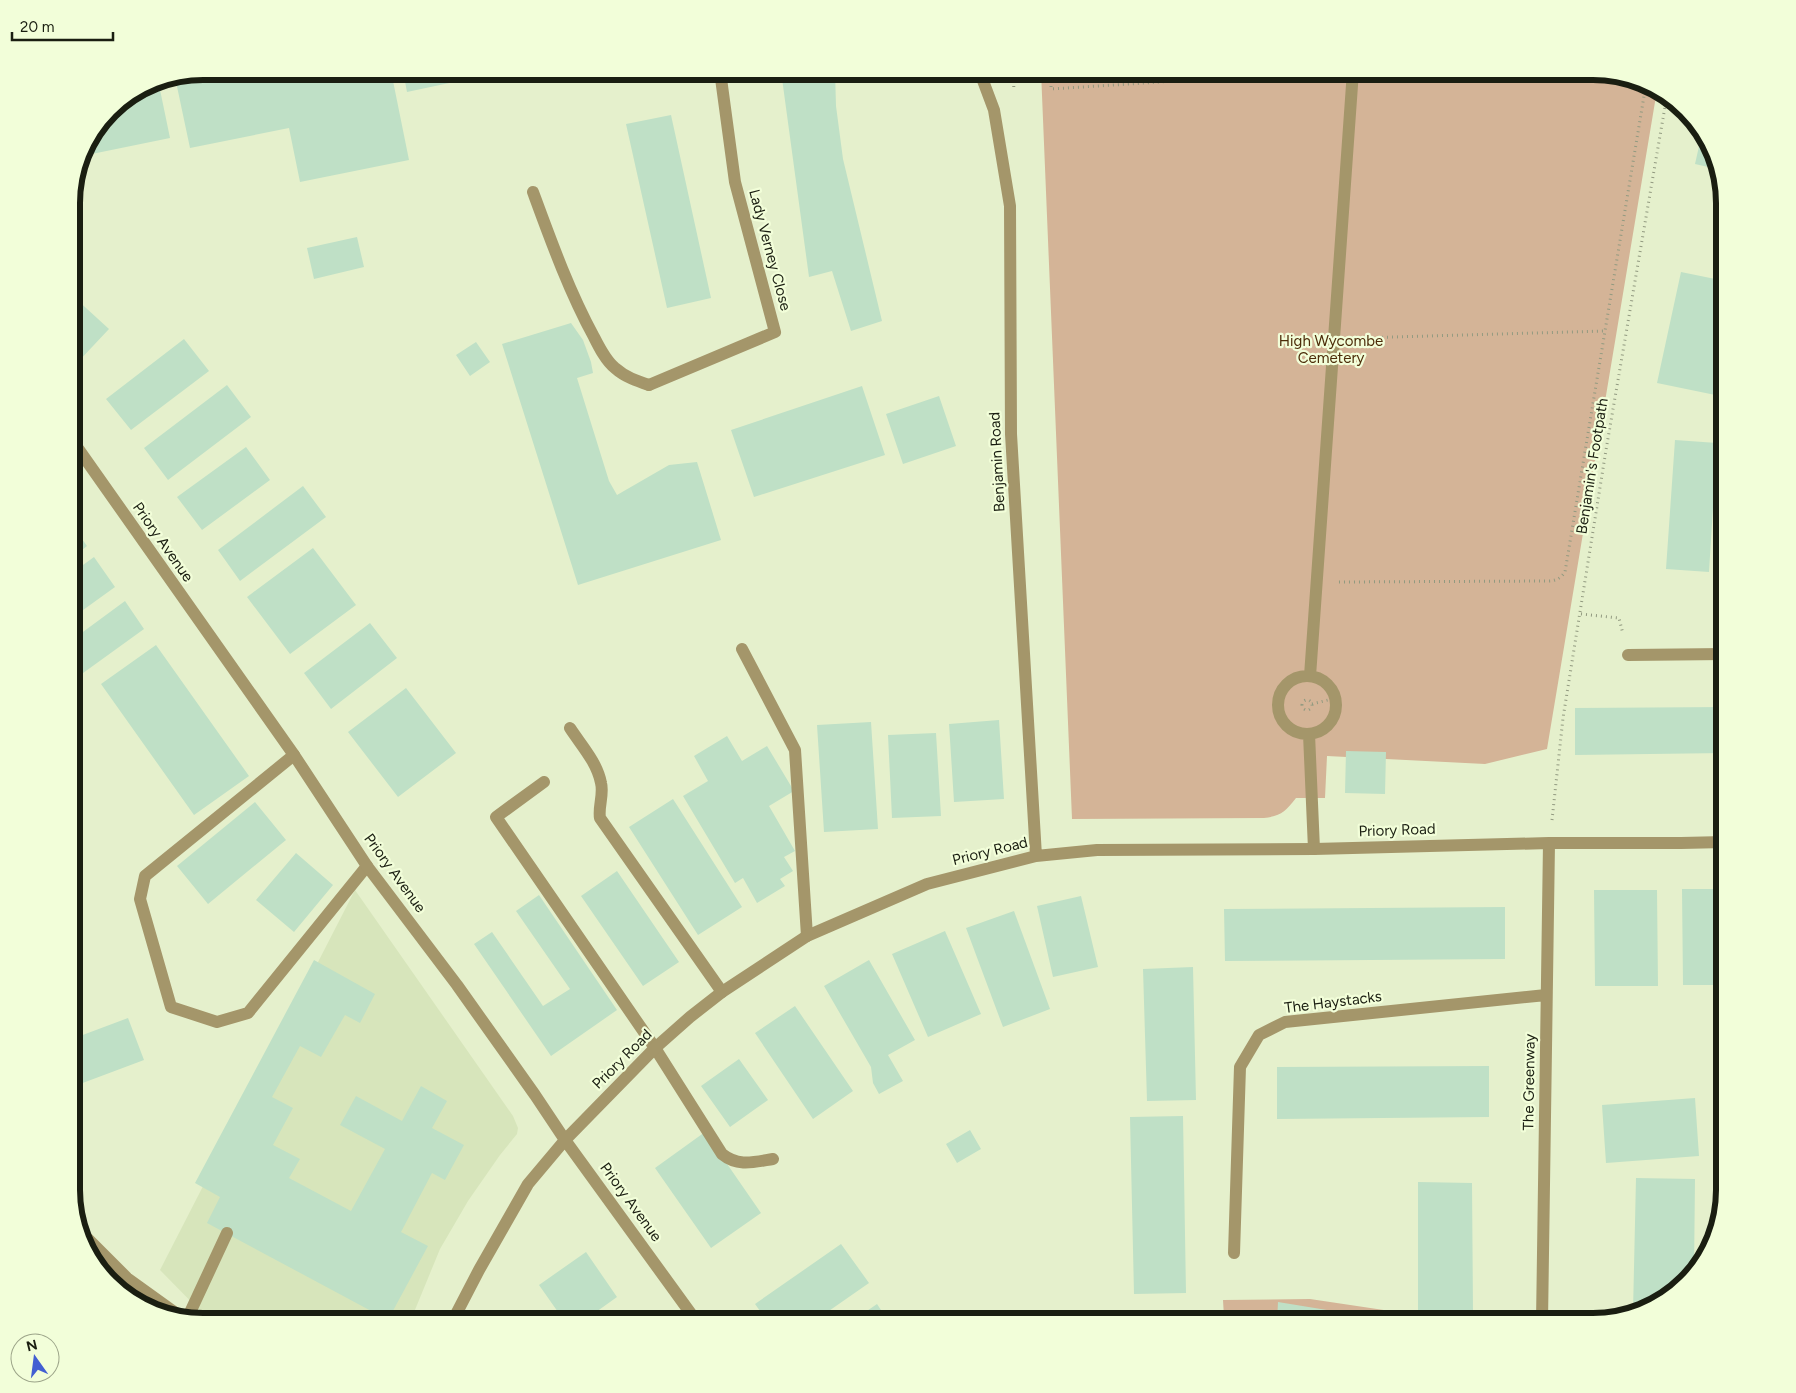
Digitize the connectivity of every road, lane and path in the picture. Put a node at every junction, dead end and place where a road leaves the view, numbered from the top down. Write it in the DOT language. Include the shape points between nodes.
graph roads {
  1 [pos="721,80"];
  2 [pos="983,80"];
  3 [pos="1051,80"];
  4 [pos="1191,80"];
  5 [pos="1352,80"];
  6 [pos="1645,92"];
  7 [pos="1666,104"];
  8 [pos="533,192"];
  9 [pos="1606,331"];
  10 [pos="1334,339"];
  11 [pos="80,451"];
  12 [pos="1316,582"];
  13 [pos="1581,614"];
  14 [pos="742,649"];
  15 [pos="1716,654"];
  16 [pos="1628,655"];
  17 [pos="1310,676"];
  18 [pos="1336,698"];
  19 [pos="1312,704"];
  20 [pos="570,728"];
  21 [pos="1309,734"];
  22 [pos="294,755"];
  23 [pos="544,782"];
  24 [pos="1716,842"];
  25 [pos="1549,843"];
  26 [pos="1314,849"];
  27 [pos="1036,856"];
  28 [pos="367,866"];
  29 [pos="807,936"];
  30 [pos="722,992"];
  31 [pos="1546,995"];
  32 [pos="655,1048"];
  33 [pos="564,1140"];
  34 [pos="773,1159"];
  35 [pos="227,1233"];
  36 [pos="93,1244"];
  37 [pos="1234,1253"];
  38 [pos="170,1308"];
  39 [pos="189,1312"];
  40 [pos="457,1313"];
  41 [pos="690,1313"];
  42 [pos="1542,1313"];
  1 -- 8 [label="street, Lady Verney Close" via="735,182 775,332 649,385 633,380 614,368 582,315"];
  2 -- 27 [label="street, Benjamin Road" via="994,110 1010,206 1011,434"];
  3 -- 4 [label="path" via="1051,89"];
  5 -- 10 [label="street"];
  6 -- 9 [label="path"];
  7 -- 13 [label="path, Benjamin's Footpath"];
  9 -- 10 [label="path"];
  9 -- 12 [label="path" via="1566,572 1562,577 1548,582"];
  10 -- 12 [label="street"];
  11 -- 22 [label="street, Priory Avenue"];
  12 -- 17 [label="street"];
  13 -- 16 [label="path" via="1619,618"];
  13 -- 25 [label="path, Benjamin's Footpath" via="1563,718"];
  14 -- 29 [label="street" via="795,750"];
  15 -- 16 [label="street"];
  17 -- 18 [label="street" via="1330,686"];
  17 -- 21 [label="street" via="1298,677 1288,683 1278,703 1285,725 1294,732"];
  18 -- 19 [label="path"];
  18 -- 21 [label="street" via="1336,713 1327,728"];
  20 -- 30 [label="street" via="593,762 602,784 600,818"];
  21 -- 26 [label="street"];
  22 -- 28 [label="street, Priory Avenue"];
  22 -- 28 [label="street" via="145,876 140,899 171,1007 217,1022 248,1013"];
  23 -- 32 [label="street" via="496,817"];
  24 -- 25 [label="street, Priory Road"];
  25 -- 26 [label="street, Priory Road"];
  25 -- 31 [label="street, The Greenway"];
  26 -- 27 [label="street, Priory Road" via="1098,850"];
  27 -- 29 [label="street, Priory Road" via="927,884"];
  28 -- 33 [label="street, Priory Avenue" via="457,985"];
  29 -- 30 [label="street, Priory Road"];
  30 -- 32 [label="street, Priory Road"];
  31 -- 37 [label="street, The Haystacks" via="1286,1022 1259,1035 1240,1067"];
  31 -- 42 [label="street, The Greenway"];
  32 -- 33 [label="street, Priory Road"];
  32 -- 34 [label="street" via="722,1154 740,1163"];
  33 -- 40 [label="street, Priory Road" via="528,1184"];
  33 -- 41 [label="street, Priory Avenue"];
  35 -- 39 [label="street"];
  36 -- 38 [label="street" via="127,1278"];
}
